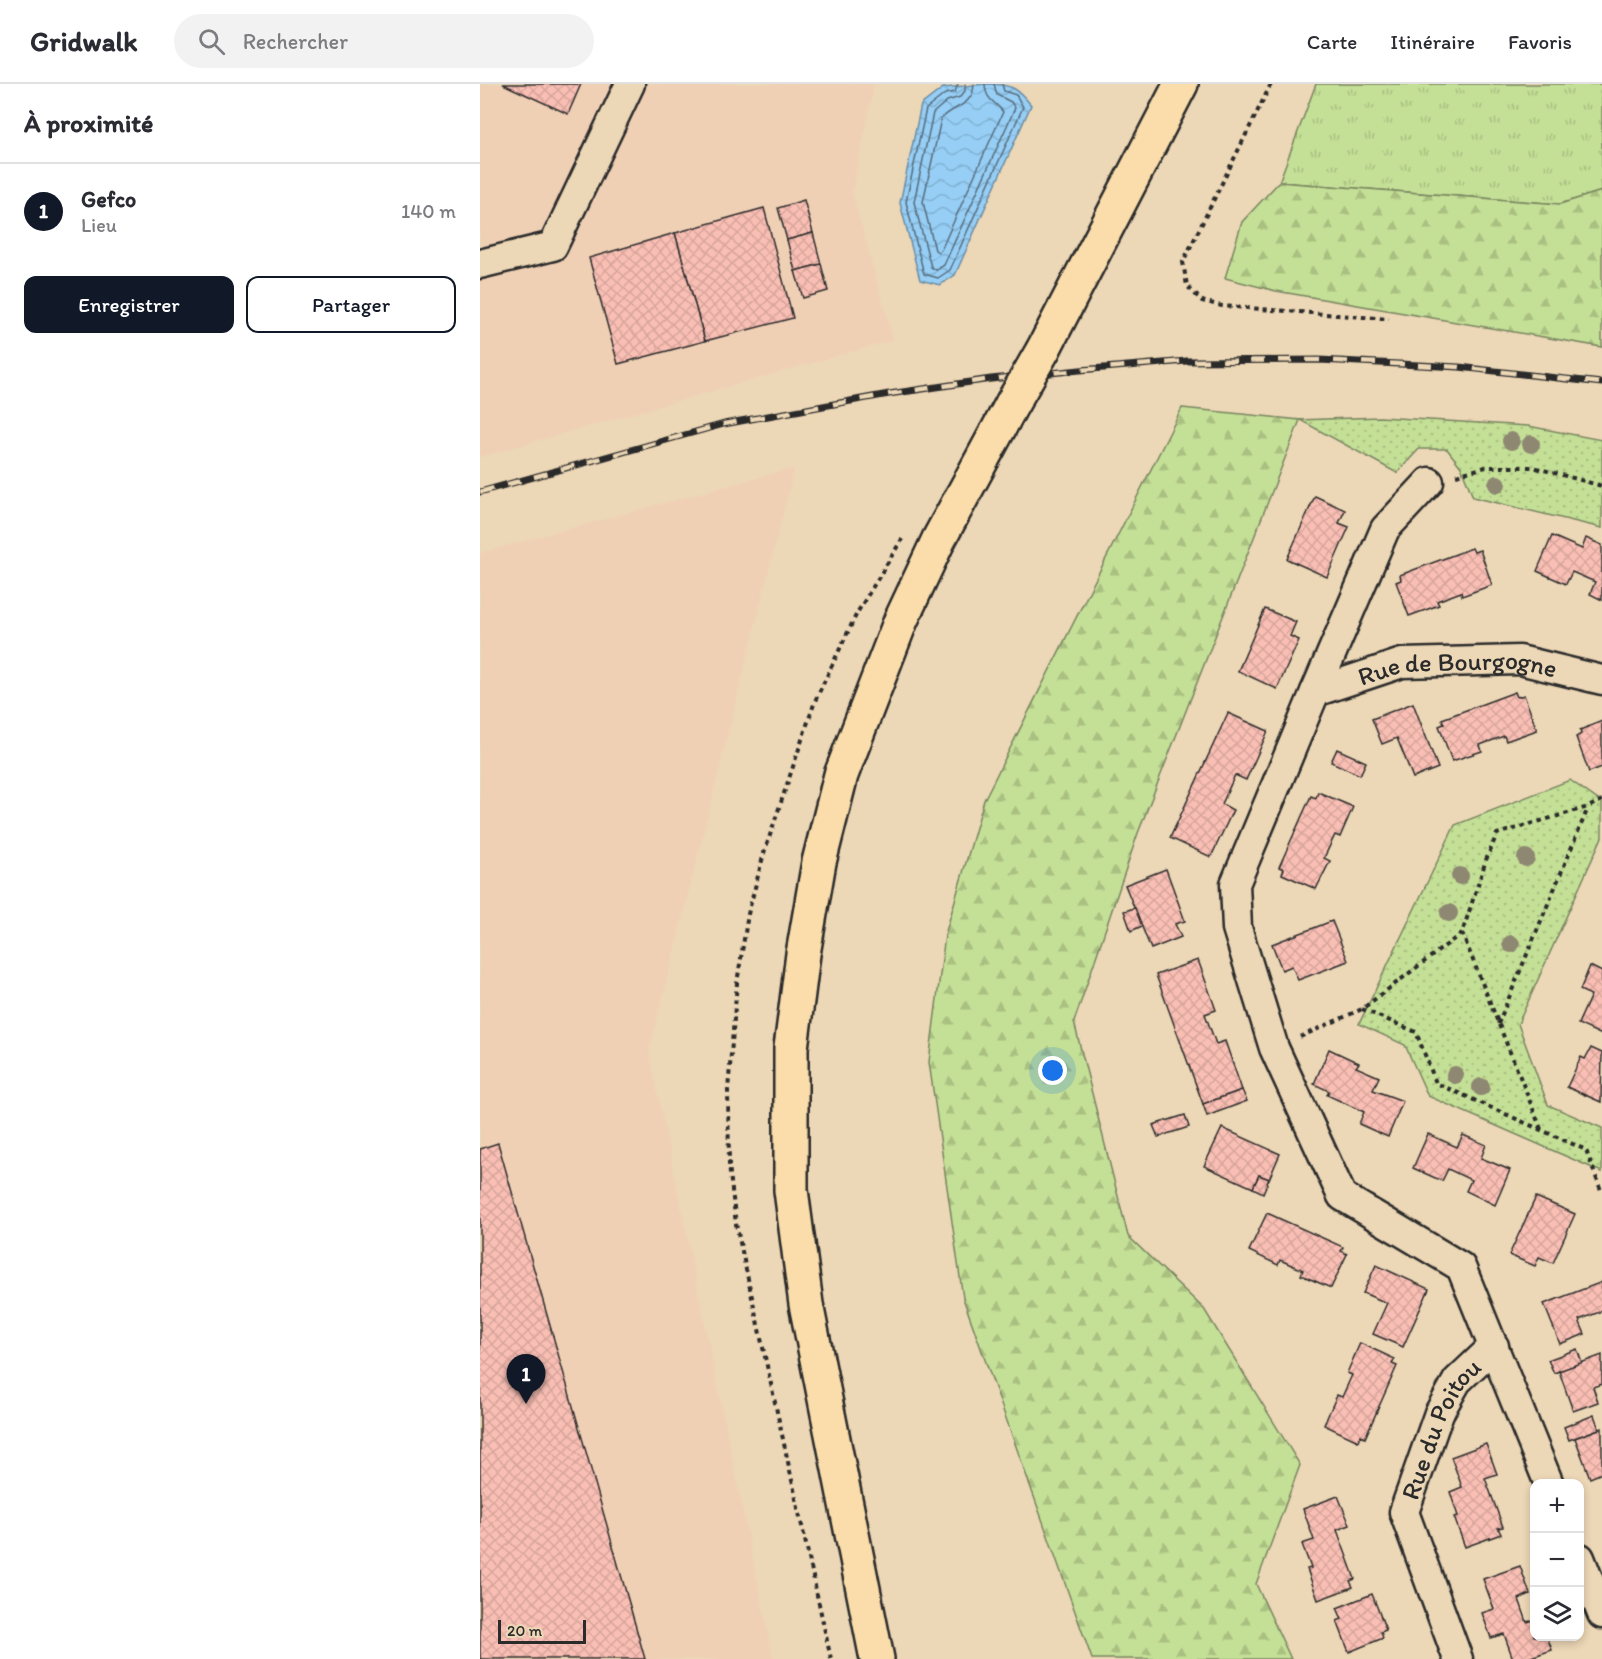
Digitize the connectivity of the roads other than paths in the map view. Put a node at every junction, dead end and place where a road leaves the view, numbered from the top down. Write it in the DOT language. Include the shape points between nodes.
graph roads {
  1 [pos="630,84"];
  2 [pos="1181,84"];
  3 [pos="480,264"];
  4 [pos="1429,482"];
  5 [pos="1602,680"];
  6 [pos="1315,692"];
  7 [pos="1494,1346"];
  8 [pos="1547,1479"];
  9 [pos="1584,1568"];
  10 [pos="1602,1614"];
  11 [pos="878,1659"];
  12 [pos="1458,1659"];
  1 -- 3 [label="street" via="553,246"];
  2 -- 11 [label="main road, bridge" via="1043,350 939,539 901,620 842,776 819,862 791,1048 791,1190 806,1304"];
  4 -- 6 [label="street, Rue de Bourgogne" via="1385,529"];
  5 -- 6 [label="street, Rue de Bourgogne" via="1520,660 1402,663"];
  6 -- 7 [label="street, Rue de Bourgogne" via="1234,884 1237,928 1274,1048 1342,1196 1461,1267"];
  7 -- 8 [label="street, Rue de Bourgogne"];
  7 -- 12 [label="street, Rue du Poitou" via="1457,1381 1439,1413 1404,1512"];
  9 -- 10 [label="street"];
}
